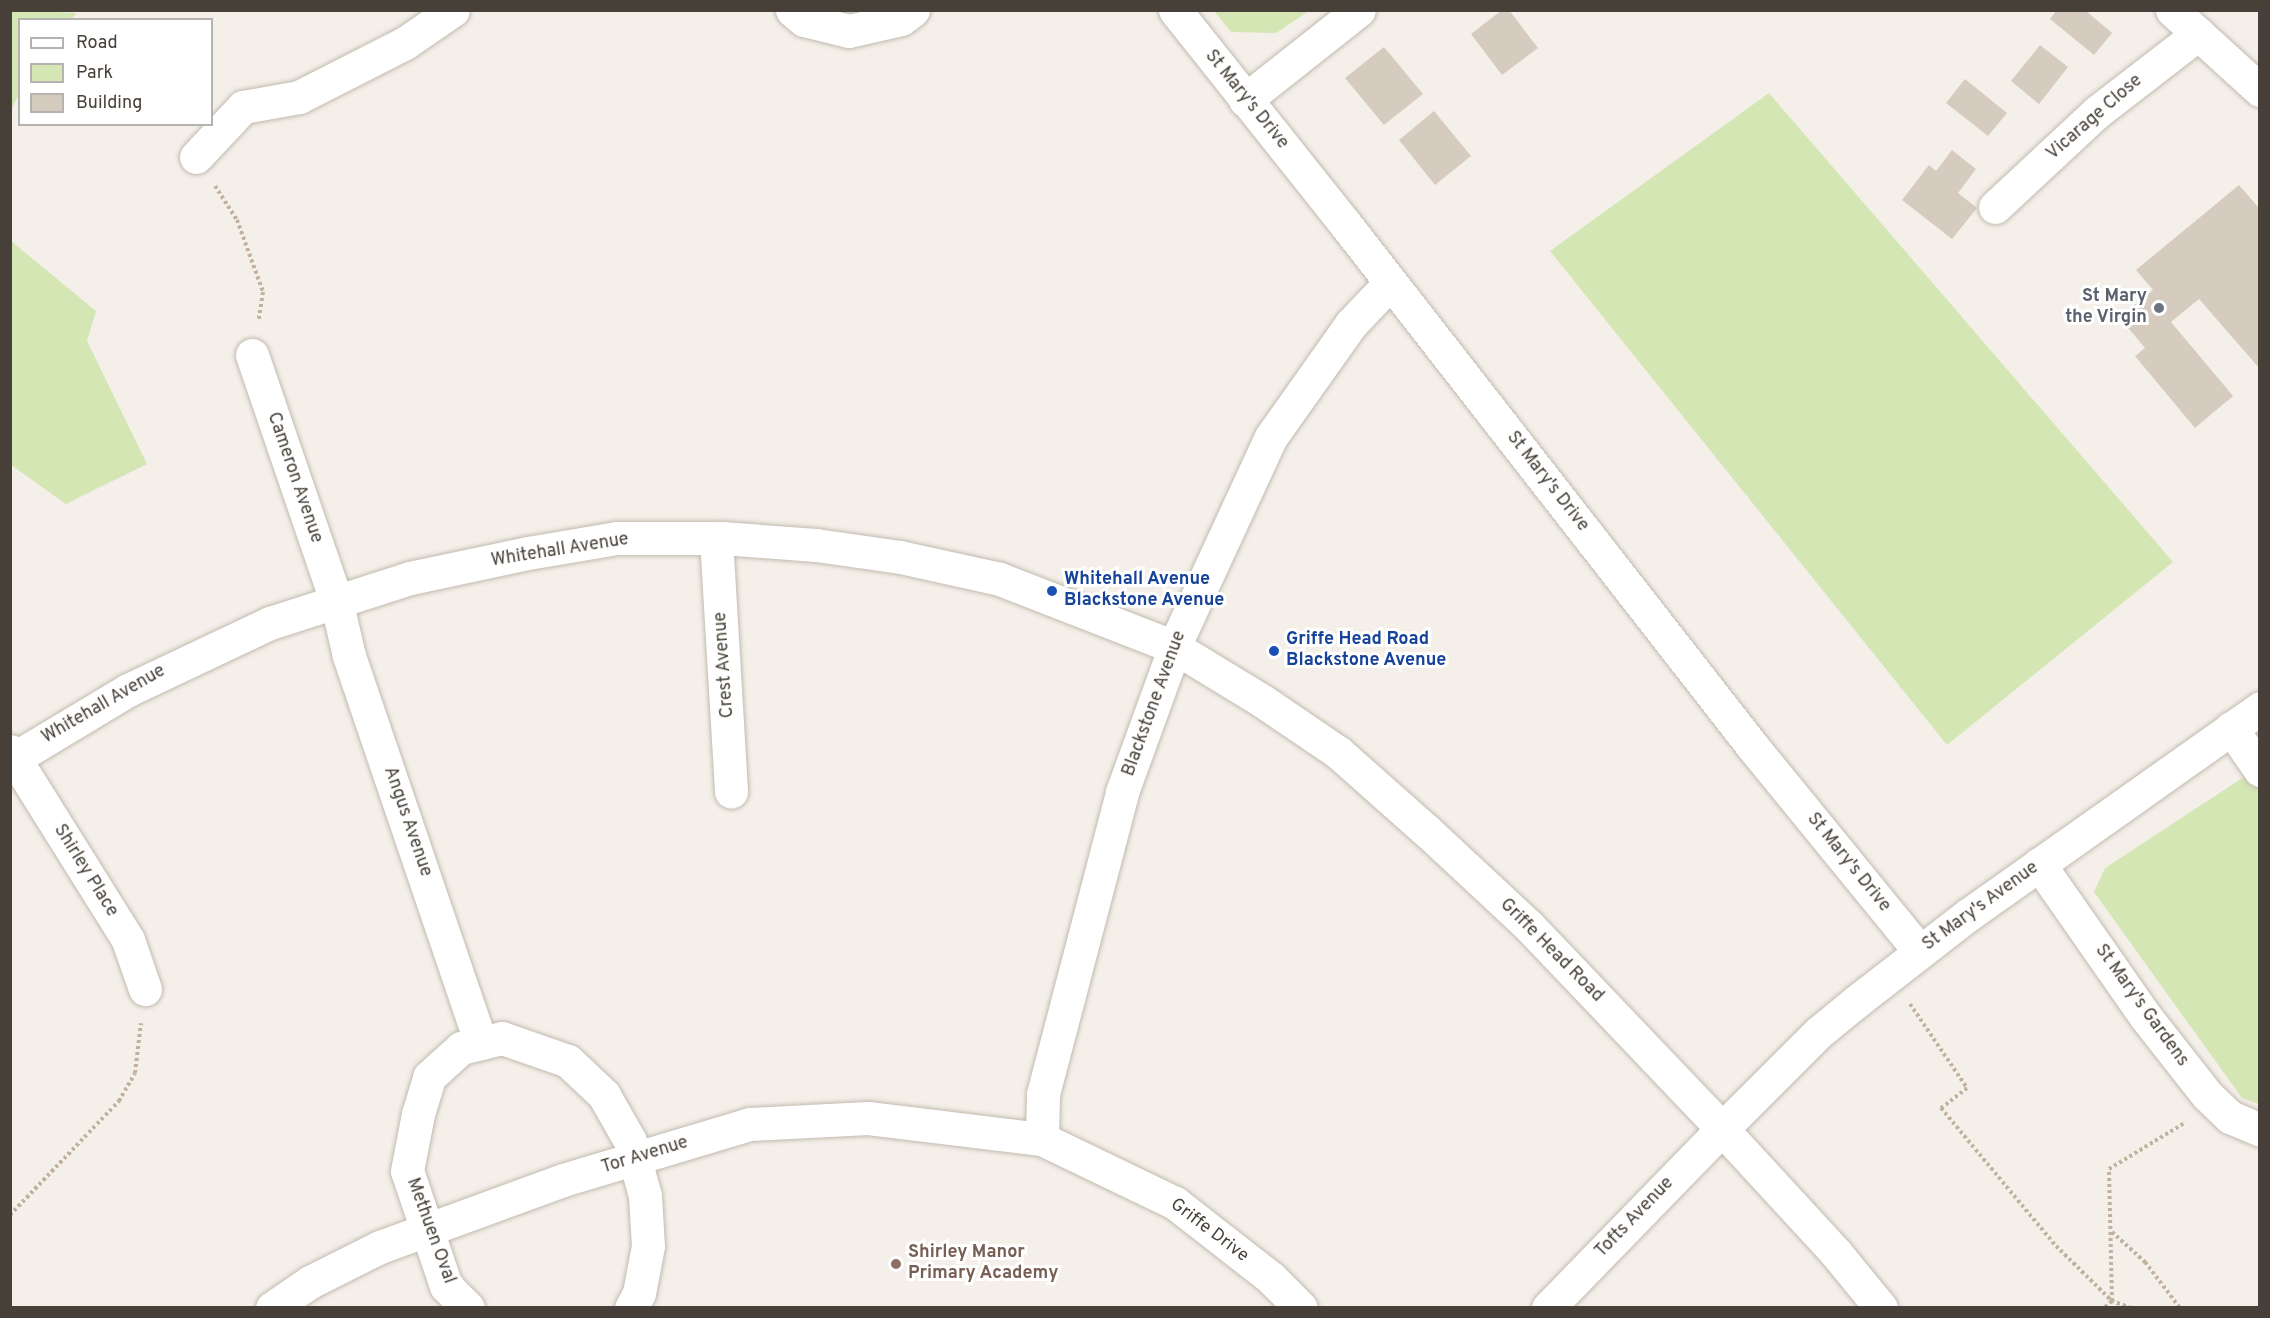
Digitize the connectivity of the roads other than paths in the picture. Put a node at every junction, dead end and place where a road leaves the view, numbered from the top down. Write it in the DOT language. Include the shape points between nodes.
graph roads {
  1 [pos="453,10"];
  2 [pos="792,10"];
  3 [pos="913,10"];
  4 [pos="1175,10"];
  5 [pos="1359,10"];
  6 [pos="2172,10"];
  7 [pos="2198,34"];
  8 [pos="2259,90"];
  9 [pos="1245,100"];
  10 [pos="196,158"];
  11 [pos="1995,207"];
  12 [pos="1390,283"];
  13 [pos="252,355"];
  14 [pos="716,538"];
  15 [pos="336,600"];
  16 [pos="1174,647"];
  17 [pos="2259,708"];
  18 [pos="2231,728"];
  19 [pos="12,756"];
  20 [pos="2259,770"];
  21 [pos="731,792"];
  22 [pos="2039,864"];
  23 [pos="1920,952"];
  24 [pos="145,989"];
  25 [pos="481,1043"];
  26 [pos="1722,1129"];
  27 [pos="2259,1131"];
  28 [pos="1042,1139"];
  29 [pos="635,1159"];
  30 [pos="426,1230"];
  31 [pos="272,1308"];
  32 [pos="468,1308"];
  33 [pos="631,1308"];
  34 [pos="1301,1308"];
  35 [pos="1548,1308"];
  36 [pos="1881,1308"];
  1 -- 10 [label="street" via="405,43 299,97 243,107"];
  2 -- 3 [label="street" via="804,20 849,31 901,19"];
  4 -- 9 [label="street, St Mary's Drive"];
  5 -- 9 [label="street"];
  6 -- 7 [label="street"];
  7 -- 8 [label="street"];
  7 -- 11 [label="street, Vicarage Close" via="2097,112"];
  9 -- 12 [label="street, St Mary's Drive"];
  12 -- 16 [label="street, Blackstone Avenue" via="1351,324 1271,437"];
  12 -- 23 [label="street, St Mary's Drive" via="1753,747"];
  13 -- 15 [label="street, Cameron Avenue"];
  14 -- 15 [label="street, Whitehall Avenue" via="606,540 410,578"];
  14 -- 16 [label="street, Whitehall Avenue" via="816,545 1000,579"];
  14 -- 21 [label="street, Crest Avenue"];
  15 -- 19 [label="street, Whitehall Avenue" via="270,623 167,669"];
  15 -- 25 [label="street, Angus Avenue" via="349,656"];
  16 -- 26 [label="street, Griffe Head Road" via="1339,753 1529,926"];
  16 -- 28 [label="street, Blackstone Avenue" via="1122,792 1043,1094"];
  17 -- 18 [label="street, St Mary's Avenue"];
  18 -- 20 [label="street"];
  18 -- 22 [label="street, St Mary's Avenue"];
  19 -- 24 [label="street, Shirley Place" via="128,940"];
  22 -- 23 [label="street, St Mary's Avenue"];
  22 -- 27 [label="street, St Mary's Gardens" via="2145,1016 2215,1103 2230,1117"];
  23 -- 26 [label="street, St Mary's Avenue" via="1818,1033"];
  25 -- 29 [label="street, Methuen Oval" via="502,1038 568,1061 604,1095 630,1141"];
  25 -- 30 [label="street, Methuen Oval" via="461,1048 429,1077 418,1114 407,1171"];
  26 -- 35 [label="street, Tofts Avenue"];
  26 -- 36 [label="street, Griffe Head Road"];
  28 -- 29 [label="street, Tor Avenue" via="868,1118 750,1124"];
  28 -- 34 [label="street, Griffe Drive" via="1175,1203 1271,1278"];
  29 -- 30 [label="street, Tor Avenue" via="563,1180"];
  29 -- 33 [label="street, Methuen Oval" via="645,1196 648,1246 639,1293"];
  30 -- 31 [label="street, Tor Avenue" via="380,1247 310,1282"];
  30 -- 32 [label="street, Methuen Oval" via="446,1286"];
}
